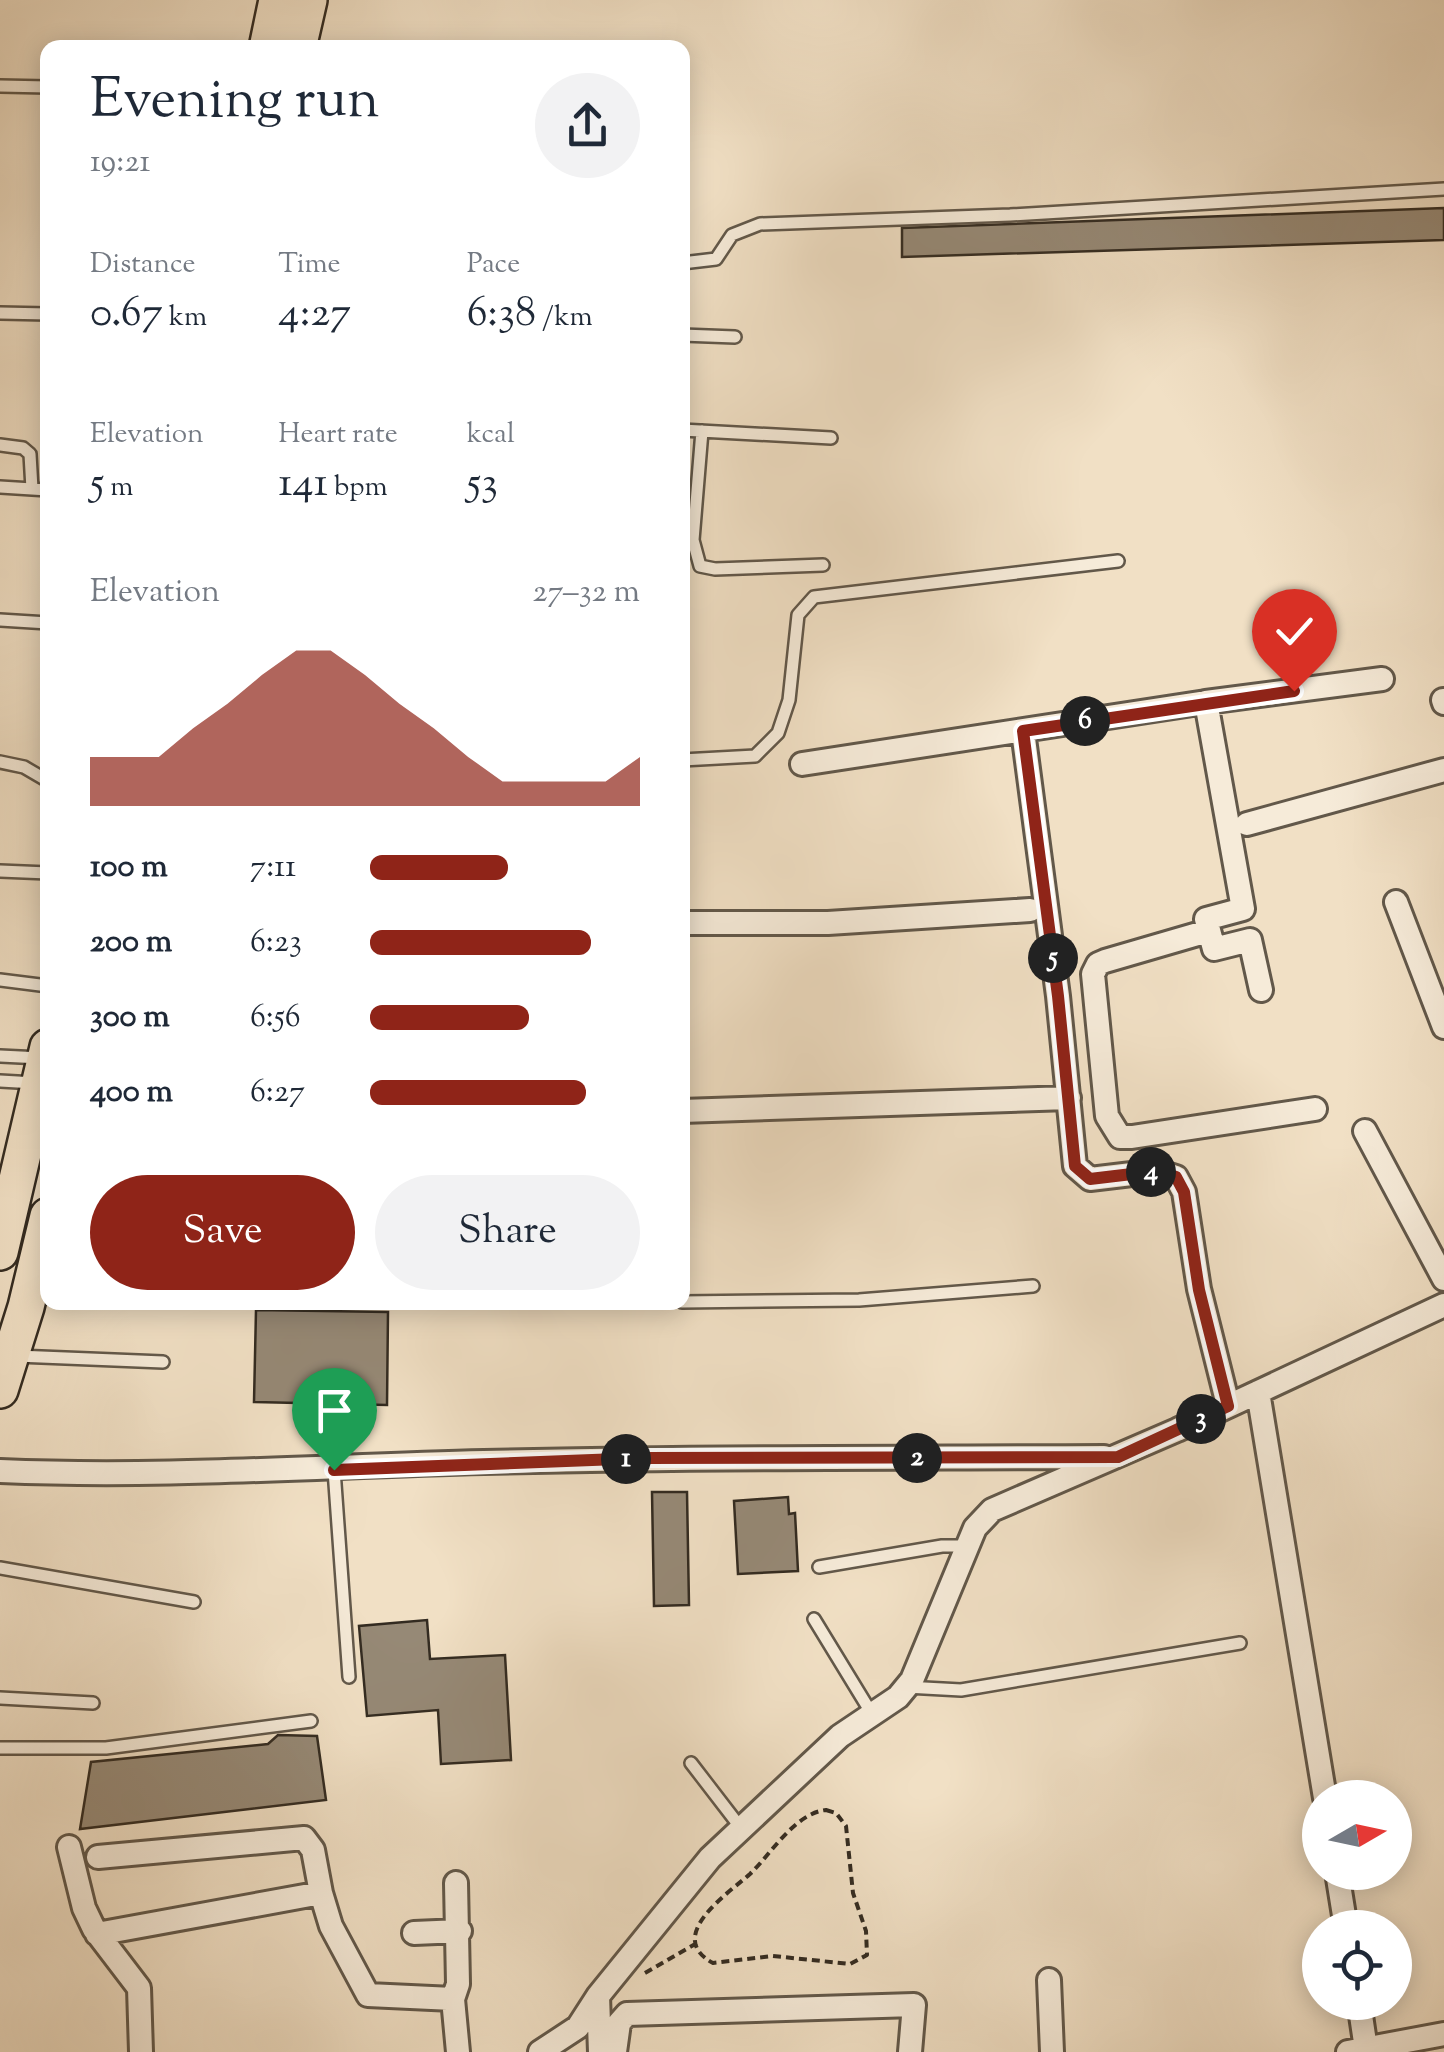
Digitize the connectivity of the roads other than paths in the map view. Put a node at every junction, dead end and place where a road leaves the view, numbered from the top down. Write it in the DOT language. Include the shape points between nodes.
graph roads {
  1 [pos="277,0"];
  2 [pos="308,0"];
  3 [pos="268,40"];
  4 [pos="300,40"];
  5 [pos="0,86"];
  6 [pos="40,88"];
  7 [pos="1444,189"];
  8 [pos="690,262"];
  9 [pos="0,314"];
  10 [pos="40,314"];
  11 [pos="690,335"];
  12 [pos="735,336"];
  13 [pos="690,430"];
  14 [pos="702,431"];
  15 [pos="832,438"];
  16 [pos="0,446"];
  17 [pos="0,488"];
  18 [pos="32,489"];
  19 [pos="40,490"];
  20 [pos="1118,561"];
  21 [pos="823,565"];
  22 [pos="0,620"];
  23 [pos="40,622"];
  24 [pos="1382,679"];
  25 [pos="1206,702"];
  26 [pos="1023,731"];
  27 [pos="690,760"];
  28 [pos="802,764"];
  29 [pos="2,766"];
  30 [pos="1444,770"];
  31 [pos="40,776"];
  32 [pos="1247,824"];
  33 [pos="0,871"];
  34 [pos="40,873"];
  35 [pos="1396,902"];
  36 [pos="1030,910"];
  37 [pos="690,923"];
  38 [pos="1208,931"];
  39 [pos="0,980"];
  40 [pos="40,985"];
  41 [pos="1261,990"];
  42 [pos="1444,1027"];
  43 [pos="0,1056"];
  44 [pos="40,1062"];
  45 [pos="40,1065"];
  46 [pos="40,1076"];
  47 [pos="0,1081"];
  48 [pos="1069,1098"];
  49 [pos="1316,1109"];
  50 [pos="690,1110"];
  51 [pos="1364,1130"];
  52 [pos="0,1252"];
  53 [pos="40,1276"];
  54 [pos="1444,1279"];
  55 [pos="1033,1286"];
  56 [pos="690,1302"];
  57 [pos="1444,1305"];
  58 [pos="11,1356"];
  59 [pos="163,1362"];
  60 [pos="0,1390"];
  61 [pos="1258,1392"];
  62 [pos="1228,1406"];
  63 [pos="1118,1457"];
  64 [pos="0,1470"];
  65 [pos="334,1470"];
  66 [pos="968,1546"];
  67 [pos="819,1567"];
  68 [pos="0,1568"];
  69 [pos="194,1602"];
  70 [pos="814,1619"];
  71 [pos="1240,1643"];
  72 [pos="350,1677"];
  73 [pos="906,1687"];
  74 [pos="0,1698"];
  75 [pos="93,1703"];
  76 [pos="872,1714"];
  77 [pos="311,1721"];
  78 [pos="0,1748"];
  79 [pos="690,1763"];
  80 [pos="1322,1780"];
  81 [pos="741,1828"];
  82 [pos="69,1847"];
  83 [pos="98,1857"];
  84 [pos="456,1883"];
  85 [pos="321,1894"];
  86 [pos="460,1931"];
  87 [pos="414,1933"];
  88 [pos="97,1934"];
  89 [pos="1049,1980"];
  90 [pos="598,1996"];
  91 [pos="452,1999"];
  92 [pos="1358,2020"];
  93 [pos="1444,2034"];
  94 [pos="1357,2050"];
  95 [pos="141,2052"];
  96 [pos="458,2052"];
  97 [pos="540,2052"];
  98 [pos="600,2052"];
  99 [pos="615,2052"];
  100 [pos="910,2052"];
  101 [pos="1052,2052"];
  1 -- 3 [label="main road"];
  2 -- 4 [label="main road"];
  5 -- 6 [label="lane"];
  7 -- 8 [label="lane" via="760,224 732,236 716,259"];
  9 -- 10 [label="lane"];
  11 -- 12 [label="lane"];
  13 -- 14 [label="lane"];
  14 -- 15 [label="lane"];
  14 -- 21 [label="lane" via="693,540 700,566"];
  16 -- 18 [label="lane" via="30,454"];
  17 -- 18 [label="lane"];
  18 -- 19 [label="lane"];
  20 -- 27 [label="lane" via="814,597 798,615 778,733 755,756"];
  22 -- 23 [label="lane"];
  24 -- 25 [label="street"];
  25 -- 26 [label="street"];
  25 -- 38 [label="street" via="1242,909 1206,919"];
  26 -- 28 [label="street"];
  26 -- 48 [label="street"];
  29 -- 31 [label="lane"];
  30 -- 32 [label="street"];
  33 -- 34 [label="lane"];
  35 -- 42 [label="street"];
  36 -- 37 [label="street" via="828,923"];
  38 -- 41 [label="street" via="1214,949 1250,940"];
  38 -- 49 [label="street" via="1105,961 1093,974 1112,1129 1120,1138 1132,1137"];
  39 -- 40 [label="lane"];
  43 -- 44 [label="lane"];
  45 -- 47 [label="lane"];
  46 -- 52 [label="main road" via="20,1140"];
  48 -- 50 [label="street"];
  48 -- 62 [label="street" via="1080,1174 1090,1179 1164,1172 1184,1192 1199,1290"];
  51 -- 54 [label="street"];
  53 -- 58 [label="main road"];
  55 -- 56 [label="lane" via="859,1300"];
  57 -- 61 [label="street"];
  58 -- 59 [label="lane"];
  58 -- 60 [label="main road"];
  61 -- 62 [label="street"];
  61 -- 80 [label="street"];
  62 -- 63 [label="street"];
  63 -- 65 [label="street" via="625,1458"];
  63 -- 66 [label="street" via="992,1510"];
  64 -- 65 [label="street"];
  65 -- 72 [label="lane"];
  66 -- 67 [label="lane"];
  66 -- 73 [label="street"];
  68 -- 69 [label="lane"];
  70 -- 76 [label="lane"];
  71 -- 73 [label="lane" via="961,1690"];
  73 -- 76 [label="street"];
  74 -- 75 [label="lane"];
  76 -- 81 [label="street"];
  77 -- 78 [label="lane" via="106,1748"];
  79 -- 81 [label="lane"];
  81 -- 90 [label="street"];
  82 -- 88 [label="street"];
  83 -- 85 [label="street" via="304,1838 313,1850"];
  84 -- 86 [label="street"];
  85 -- 88 [label="street"];
  85 -- 91 [label="street" via="368,1995"];
  86 -- 87 [label="street"];
  86 -- 91 [label="street"];
  88 -- 95 [label="street" via="139,1988"];
  89 -- 101 [label="street"];
  90 -- 97 [label="street" via="578,2027"];
  90 -- 98 [label="street"];
  91 -- 96 [label="street"];
  92 -- 94 [label="street"];
  93 -- 94 [label="street"];
  99 -- 100 [label="street" via="618,2023 627,2014 914,2005"];
}
